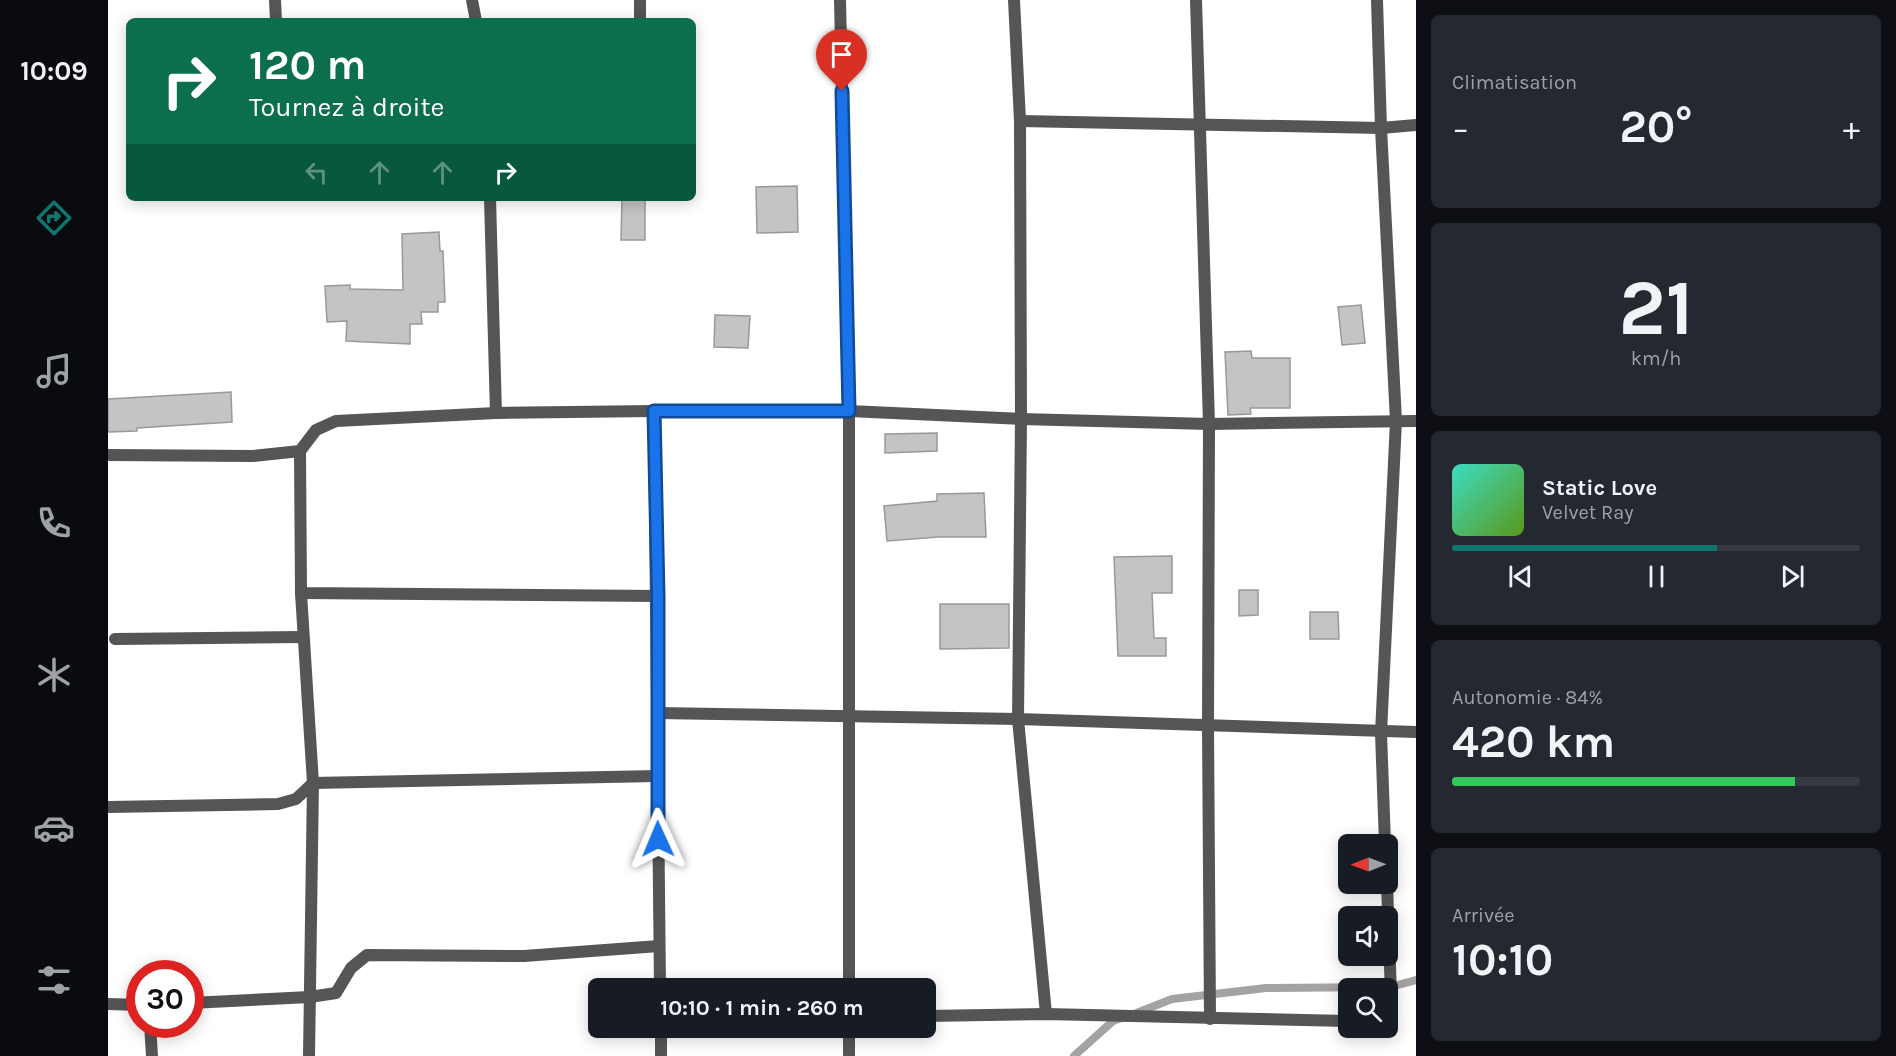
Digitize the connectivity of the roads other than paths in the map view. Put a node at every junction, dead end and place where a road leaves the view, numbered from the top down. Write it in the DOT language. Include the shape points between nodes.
graph roads {
  1 [pos="275,0"];
  2 [pos="472,0"];
  3 [pos="640,0"];
  4 [pos="840,0"];
  5 [pos="1014,0"];
  6 [pos="1196,0"];
  7 [pos="1377,0"];
  8 [pos="276,18"];
  9 [pos="475,18"];
  10 [pos="640,18"];
  11 [pos="1020,121"];
  12 [pos="1416,125"];
  13 [pos="1200,126"];
  14 [pos="1381,128"];
  15 [pos="490,201"];
  16 [pos="654,411"];
  17 [pos="849,411"];
  18 [pos="496,413"];
  19 [pos="1021,419"];
  20 [pos="1416,421"];
  21 [pos="1396,422"];
  22 [pos="1209,424"];
  23 [pos="300,451"];
  24 [pos="108,455"];
  25 [pos="301,593"];
  26 [pos="658,596"];
  27 [pos="303,637"];
  28 [pos="115,639"];
  29 [pos="657,713"];
  30 [pos="849,718"];
  31 [pos="1018,719"];
  32 [pos="1208,727"];
  33 [pos="1416,732"];
  34 [pos="1381,733"];
  35 [pos="657,776"];
  36 [pos="313,783"];
  37 [pos="108,807"];
  38 [pos="1385,834"];
  39 [pos="1387,894"];
  40 [pos="659,946"];
  41 [pos="660,978"];
  42 [pos="849,978"];
  43 [pos="1390,978"];
  44 [pos="310,997"];
  45 [pos="204,1002"];
  46 [pos="108,1004"];
  47 [pos="126,1005"];
  48 [pos="1046,1014"];
  49 [pos="936,1016"];
  50 [pos="1210,1019"];
  51 [pos="1338,1021"];
  52 [pos="151,1038"];
  53 [pos="661,1038"];
  54 [pos="849,1038"];
  55 [pos="152,1056"];
  56 [pos="309,1056"];
  57 [pos="661,1056"];
  58 [pos="849,1056"];
  1 -- 8 [label="street"];
  2 -- 9 [label="street"];
  3 -- 10 [label="street"];
  4 -- 17 [label="street"];
  5 -- 11 [label="street"];
  6 -- 13 [label="street"];
  7 -- 14 [label="street"];
  11 -- 13 [label="street"];
  11 -- 19 [label="street"];
  12 -- 14 [label="street"];
  13 -- 14 [label="street"];
  13 -- 22 [label="street"];
  14 -- 21 [label="street"];
  15 -- 18 [label="street"];
  16 -- 17 [label="street"];
  16 -- 18 [label="street"];
  16 -- 26 [label="street"];
  17 -- 19 [label="street"];
  17 -- 30 [label="street"];
  18 -- 23 [label="street" via="336,421 316,430"];
  19 -- 22 [label="street"];
  19 -- 31 [label="street"];
  20 -- 21 [label="street"];
  21 -- 22 [label="street"];
  21 -- 34 [label="street"];
  22 -- 32 [label="street"];
  23 -- 24 [label="street" via="253,456"];
  23 -- 25 [label="street"];
  25 -- 26 [label="street"];
  25 -- 27 [label="street"];
  26 -- 29 [label="street"];
  27 -- 28 [label="street"];
  27 -- 36 [label="street"];
  29 -- 30 [label="street"];
  29 -- 35 [label="street"];
  30 -- 31 [label="street"];
  30 -- 42 [label="street"];
  31 -- 32 [label="street"];
  31 -- 48 [label="street"];
  32 -- 34 [label="street"];
  32 -- 50 [label="street"];
  33 -- 34 [label="street"];
  34 -- 38 [label="street"];
  35 -- 36 [label="street"];
  35 -- 40 [label="street"];
  36 -- 37 [label="street" via="296,799 278,804"];
  36 -- 44 [label="street"];
  39 -- 43 [label="street"];
  40 -- 41 [label="street"];
  40 -- 44 [label="street" via="524,956 367,956 351,968 336,993"];
  44 -- 45 [label="street"];
  44 -- 56 [label="street"];
  46 -- 47 [label="street"];
  48 -- 49 [label="street"];
  48 -- 50 [label="street"];
  50 -- 51 [label="street"];
  52 -- 55 [label="street"];
  53 -- 57 [label="street"];
  54 -- 58 [label="street"];
}
